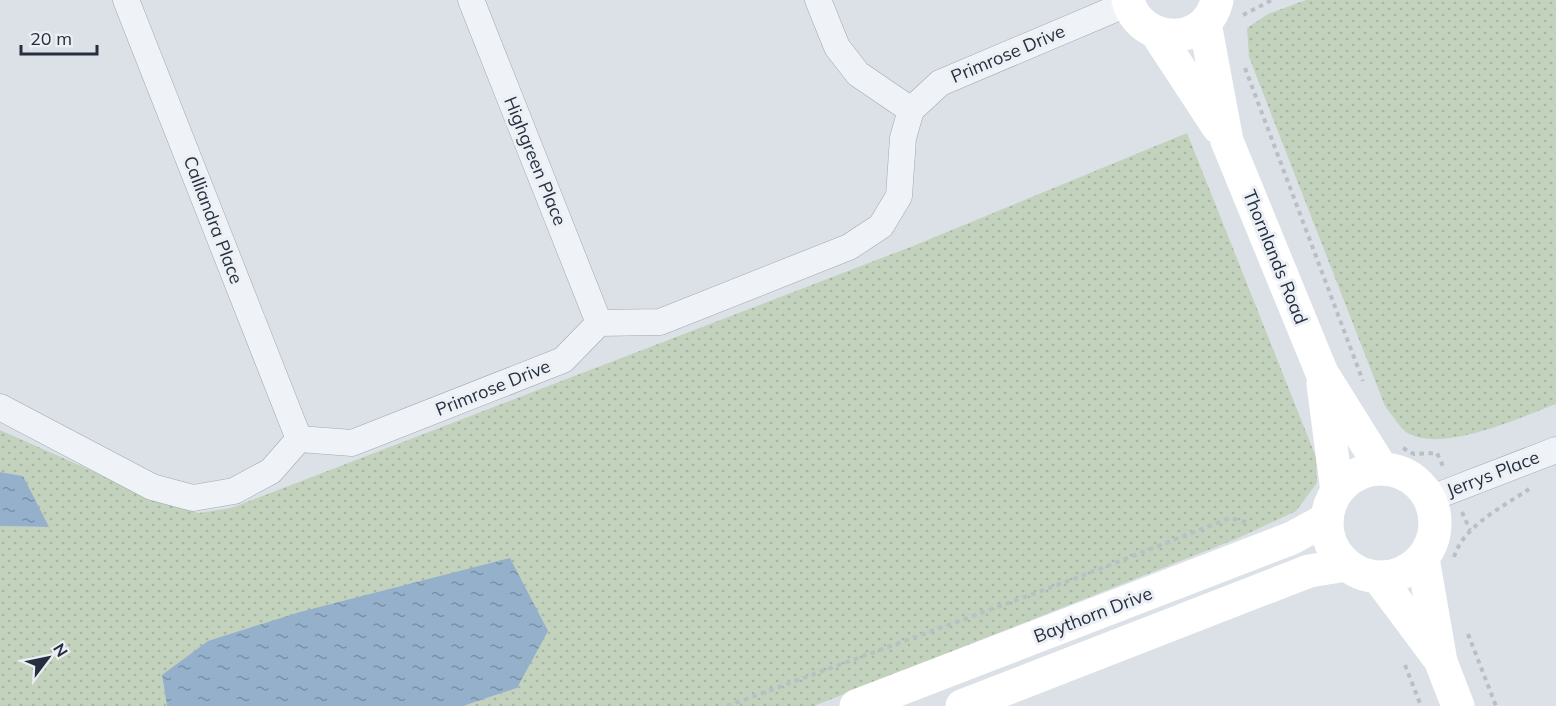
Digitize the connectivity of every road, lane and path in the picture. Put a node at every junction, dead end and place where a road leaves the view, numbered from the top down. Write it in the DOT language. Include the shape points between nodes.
graph roads {
  1 [pos="126,0"];
  2 [pos="471,0"];
  3 [pos="818,0"];
  4 [pos="1272,0"];
  5 [pos="1128,2"];
  6 [pos="1220,15"];
  7 [pos="1157,34"];
  8 [pos="1244,65"];
  9 [pos="911,110"];
  10 [pos="1227,141"];
  11 [pos="599,322"];
  12 [pos="1322,373"];
  13 [pos="1364,382"];
  14 [pos="0,407"];
  15 [pos="299,439"];
  16 [pos="1556,450"];
  17 [pos="1390,457"];
  18 [pos="1532,488"];
  19 [pos="1441,494"];
  20 [pos="1332,505"];
  21 [pos="1470,530"];
  22 [pos="1438,560"];
  23 [pos="1346,565"];
  24 [pos="1378,577"];
  25 [pos="1465,625"];
  26 [pos="1441,662"];
  27 [pos="856,706"];
  28 [pos="962,706"];
  29 [pos="1458,706"];
  30 [pos="1496,706"];
  1 -- 15 [label="street, Calliandra Place"];
  2 -- 11 [label="street, Highgreen Place"];
  3 -- 9 [label="street" via="837,46 858,74"];
  4 -- 6 [label="path" via="1242,16"];
  5 -- 7 [label="street, Thornlands Road" via="1144,26"];
  5 -- 9 [label="street, Primrose Drive" via="940,83"];
  6 -- 7 [label="street" via="1182,35"];
  6 -- 10 [label="street, Thornlands Road"];
  7 -- 10 [label="street, Thornlands Road"];
  8 -- 13 [label="path"];
  9 -- 11 [label="street" via="903,138 899,196 881,226 849,247 660,322"];
  10 -- 12 [label="street, Thornlands Road"];
  11 -- 15 [label="street, Primrose Drive" via="562,360 352,443"];
  12 -- 17 [label="street, Thornlands Road"];
  12 -- 20 [label="street, Thornlands Road"];
  14 -- 15 [label="street" via="152,487 193,498 234,490 272,471"];
  16 -- 19 [label="street, Jerrys Place"];
  17 -- 19 [label="street" via="1410,477"];
  17 -- 19 [label="path" via="1437,453"];
  17 -- 20 [label="street" via="1349,479"];
  18 -- 21 [label="path"];
  19 -- 21 [label="path"];
  19 -- 22 [label="street" via="1431,544"];
  20 -- 23 [label="street, Thornlands Road" via="1328,536"];
  20 -- 27 [label="street, Baythorn Drive" via="1292,538"];
  21 -- 22 [label="path"];
  22 -- 24 [label="street" via="1395,576"];
  22 -- 26 [label="street"];
  23 -- 24 [label="street" via="1361,574"];
  23 -- 28 [label="street, Baythorn Drive" via="1309,572"];
  24 -- 26 [label="street"];
  25 -- 30 [label="path"];
  26 -- 29 [label="street"];
}
